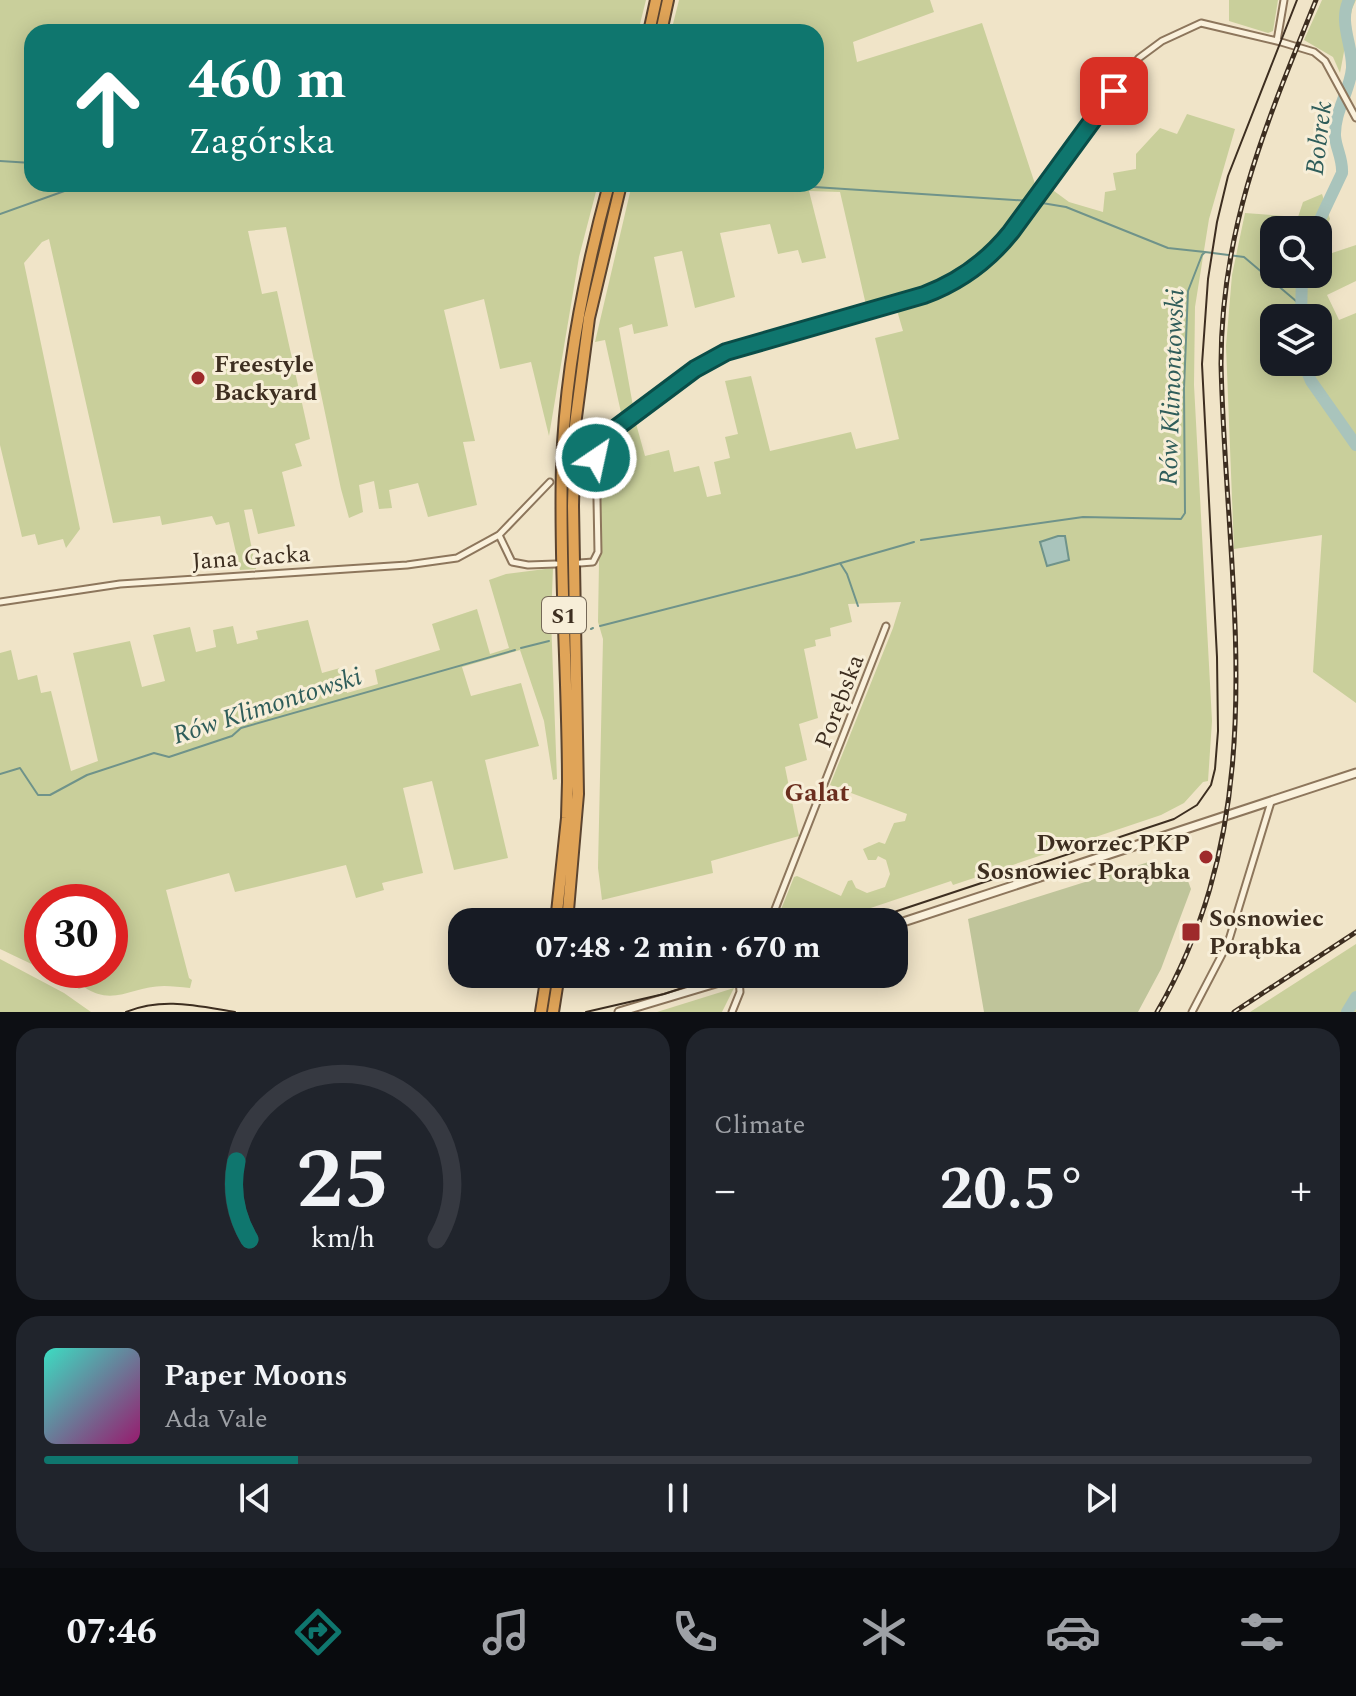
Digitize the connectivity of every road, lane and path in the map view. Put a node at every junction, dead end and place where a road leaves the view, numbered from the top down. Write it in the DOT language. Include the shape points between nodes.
graph roads {
  1 [pos="656,0"];
  2 [pos="668,0"];
  3 [pos="1284,0"];
  4 [pos="651,24"];
  5 [pos="663,24"];
  6 [pos="1277,41"];
  7 [pos="1356,118"];
  8 [pos="607,192"];
  9 [pos="619,192"];
  10 [pos="550,482"];
  11 [pos="499,535"];
  12 [pos="580,563"];
  13 [pos="556,564"];
  14 [pos="0,602"];
  15 [pos="886,626"];
  16 [pos="1354,774"];
  17 [pos="1271,801"];
  18 [pos="557,908"];
  19 [pos="568,908"];
  20 [pos="775,908"];
  21 [pos="908,920"];
  22 [pos="545,988"];
  23 [pos="557,988"];
  24 [pos="699,988"];
  25 [pos="740,988"];
  26 [pos="541,1012"];
  27 [pos="553,1012"];
  28 [pos="619,1012"];
  29 [pos="732,1012"];
  30 [pos="1192,1012"];
  1 -- 4 [label="highway"];
  2 -- 5 [label="highway"];
  3 -- 6 [label="street"];
  6 -- 7 [label="street" via="1314,52 1329,65"];
  6 -- 12 [label="street" via="1205,22 1162,41 1130,70 989,257 963,277 924,295 714,357 605,436 596,447 597,559"];
  8 -- 18 [label="highway, S1" via="579,310 565,416 562,548 568,782"];
  9 -- 19 [label="highway, S1" via="589,318 575,425 578,794"];
  10 -- 11 [label="street, Jana Gacka"];
  11 -- 13 [label="street" via="512,562"];
  11 -- 14 [label="street, Jana Gacka" via="457,558 438,562 120,584"];
  15 -- 20 [label="street, Porębska"];
  16 -- 17 [label="street"];
  17 -- 21 [label="street"];
  17 -- 30 [label="street" via="1228,943"];
  22 -- 26 [label="highway"];
  23 -- 27 [label="highway"];
  24 -- 28 [label="street"];
  25 -- 29 [label="street"];
}
